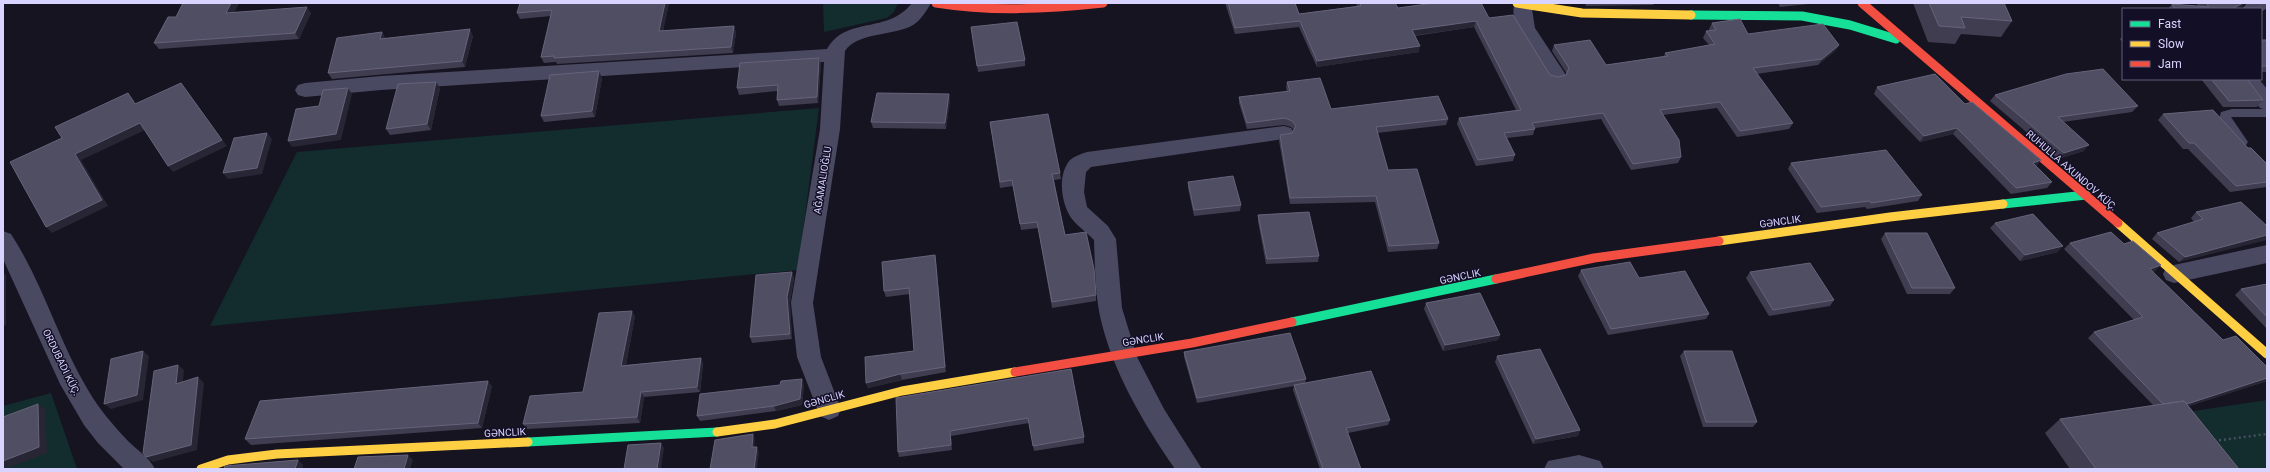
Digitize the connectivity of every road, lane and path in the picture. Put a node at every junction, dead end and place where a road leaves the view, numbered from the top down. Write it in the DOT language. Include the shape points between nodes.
graph roads {
  1 [pos="922,3"];
  2 [pos="936,3"];
  3 [pos="1103,3"];
  4 [pos="2262,3"];
  5 [pos="1520,4"];
  6 [pos="1856,4"];
  7 [pos="2253,8"];
  8 [pos="1847,15"];
  9 [pos="1830,19"];
  10 [pos="1904,41"];
  11 [pos="835,56"];
  12 [pos="1556,75"];
  13 [pos="2249,80"];
  14 [pos="305,90"];
  15 [pos="2267,103"];
  16 [pos="2267,113"];
  17 [pos="1284,133"];
  18 [pos="2242,142"];
  19 [pos="2086,195"];
  20 [pos="3,240"];
  21 [pos="2267,254"];
  22 [pos="2174,274"];
  23 [pos="1123,353"];
  24 [pos="2267,354"];
  25 [pos="829,409"];
  26 [pos="2267,434"];
  27 [pos="2205,442"];
  28 [pos="142,469"];
  29 [pos="201,469"];
  30 [pos="1190,469"];
  31 [pos="1557,469"];
  32 [pos="1591,469"];
  1 -- 11 [label="street" via="908,19 900,23 845,38 838,43"];
  2 -- 3 [label="street" via="1002,12"];
  4 -- 7 [label="street"];
  5 -- 9 [label="street" via="1552,11 1606,15 1768,14"];
  5 -- 12 [label="street" via="1526,29"];
  6 -- 10 [label="street, RUHULLA AXUNDOV KÜÇ."];
  8 -- 9 [label="street"];
  9 -- 10 [label="street"];
  10 -- 19 [label="street, RUHULLA AXUNDOV KÜÇ."];
  11 -- 14 [label="street" via="381,83"];
  11 -- 25 [label="street" via="830,129 802,303 809,357"];
  13 -- 15 [label="street"];
  16 -- 18 [label="lane" via="2225,115 2225,119"];
  17 -- 23 [label="street" via="1087,160 1078,166 1074,174 1075,208 1105,239 1109,303"];
  19 -- 22 [label="street, RUHULLA AXUNDOV KÜÇ."];
  19 -- 23 [label="street, GƏNCLIK" via="1890,217 1594,258 1192,343"];
  20 -- 28 [label="street, ORDUBADI KÜÇ." via="24,278 62,364 87,410 112,444"];
  21 -- 22 [label="street"];
  22 -- 24 [label="street, RUHULLA AXUNDOV KÜÇ."];
  23 -- 25 [label="street, GƏNCLIK" via="902,391"];
  23 -- 30 [label="street" via="1175,449"];
  25 -- 29 [label="street, GƏNCLIK" via="775,424 713,433 277,454 236,458"];
  26 -- 27 [label="path"];
  31 -- 32 [label="street" via="1580,466"];
}
